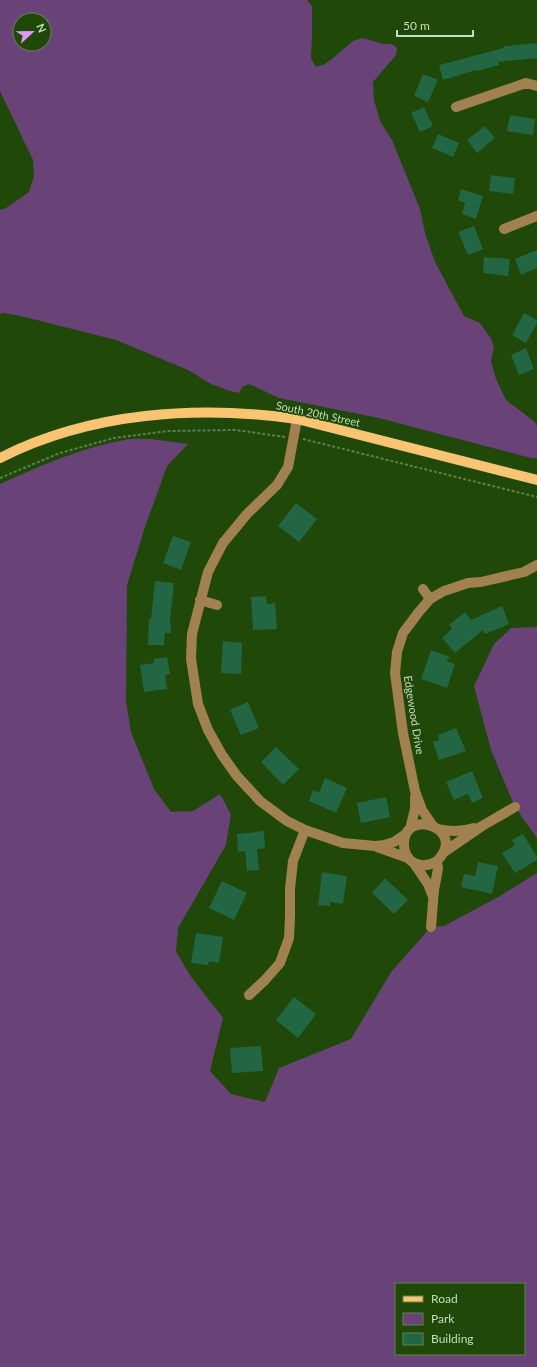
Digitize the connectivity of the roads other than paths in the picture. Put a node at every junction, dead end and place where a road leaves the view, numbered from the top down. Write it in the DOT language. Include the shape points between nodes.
graph roads {
  1 [pos="537,86"];
  2 [pos="456,108"];
  3 [pos="537,216"];
  4 [pos="504,229"];
  5 [pos="297,419"];
  6 [pos="0,458"];
  7 [pos="537,480"];
  8 [pos="537,566"];
  9 [pos="423,589"];
  10 [pos="430,599"];
  11 [pos="200,600"];
  12 [pos="217,605"];
  13 [pos="415,790"];
  14 [pos="515,807"];
  15 [pos="482,826"];
  16 [pos="436,827"];
  17 [pos="305,830"];
  18 [pos="408,832"];
  19 [pos="375,846"];
  20 [pos="444,852"];
  21 [pos="411,860"];
  22 [pos="437,861"];
  23 [pos="433,899"];
  24 [pos="431,927"];
  25 [pos="249,995"];
  1 -- 2 [label="street" via="526,84"];
  3 -- 4 [label="street"];
  5 -- 6 [label="main road, South 20th Street" via="229,412 117,420 47,439"];
  5 -- 7 [label="main road, South 20th Street"];
  5 -- 11 [label="street" via="288,467 278,485 247,514 223,544 208,572"];
  8 -- 10 [label="street, Edgewood Drive" via="524,572 455,587"];
  9 -- 10 [label="street"];
  10 -- 13 [label="street, Edgewood Drive" via="403,633 397,652 395,673 403,733"];
  11 -- 12 [label="street"];
  11 -- 17 [label="street" via="192,634 192,659 198,704 208,730 237,776 260,801 287,821"];
  13 -- 16 [label="street" via="422,810"];
  13 -- 18 [label="street" via="415,809"];
  14 -- 15 [label="street"];
  15 -- 16 [label="street" via="448,832"];
  15 -- 20 [label="street"];
  16 -- 18 [label="street" via="421,824"];
  16 -- 20 [label="street" via="445,839"];
  17 -- 19 [label="street" via="343,843"];
  17 -- 25 [label="street" via="293,861 289,938 280,963"];
  18 -- 19 [label="street" via="394,842"];
  18 -- 21 [label="street" via="404,847"];
  19 -- 21 [label="street"];
  20 -- 22 [label="street"];
  21 -- 22 [label="street" via="425,866"];
  21 -- 23 [label="street" via="428,884"];
  22 -- 23 [label="street"];
  23 -- 24 [label="street"];
}
